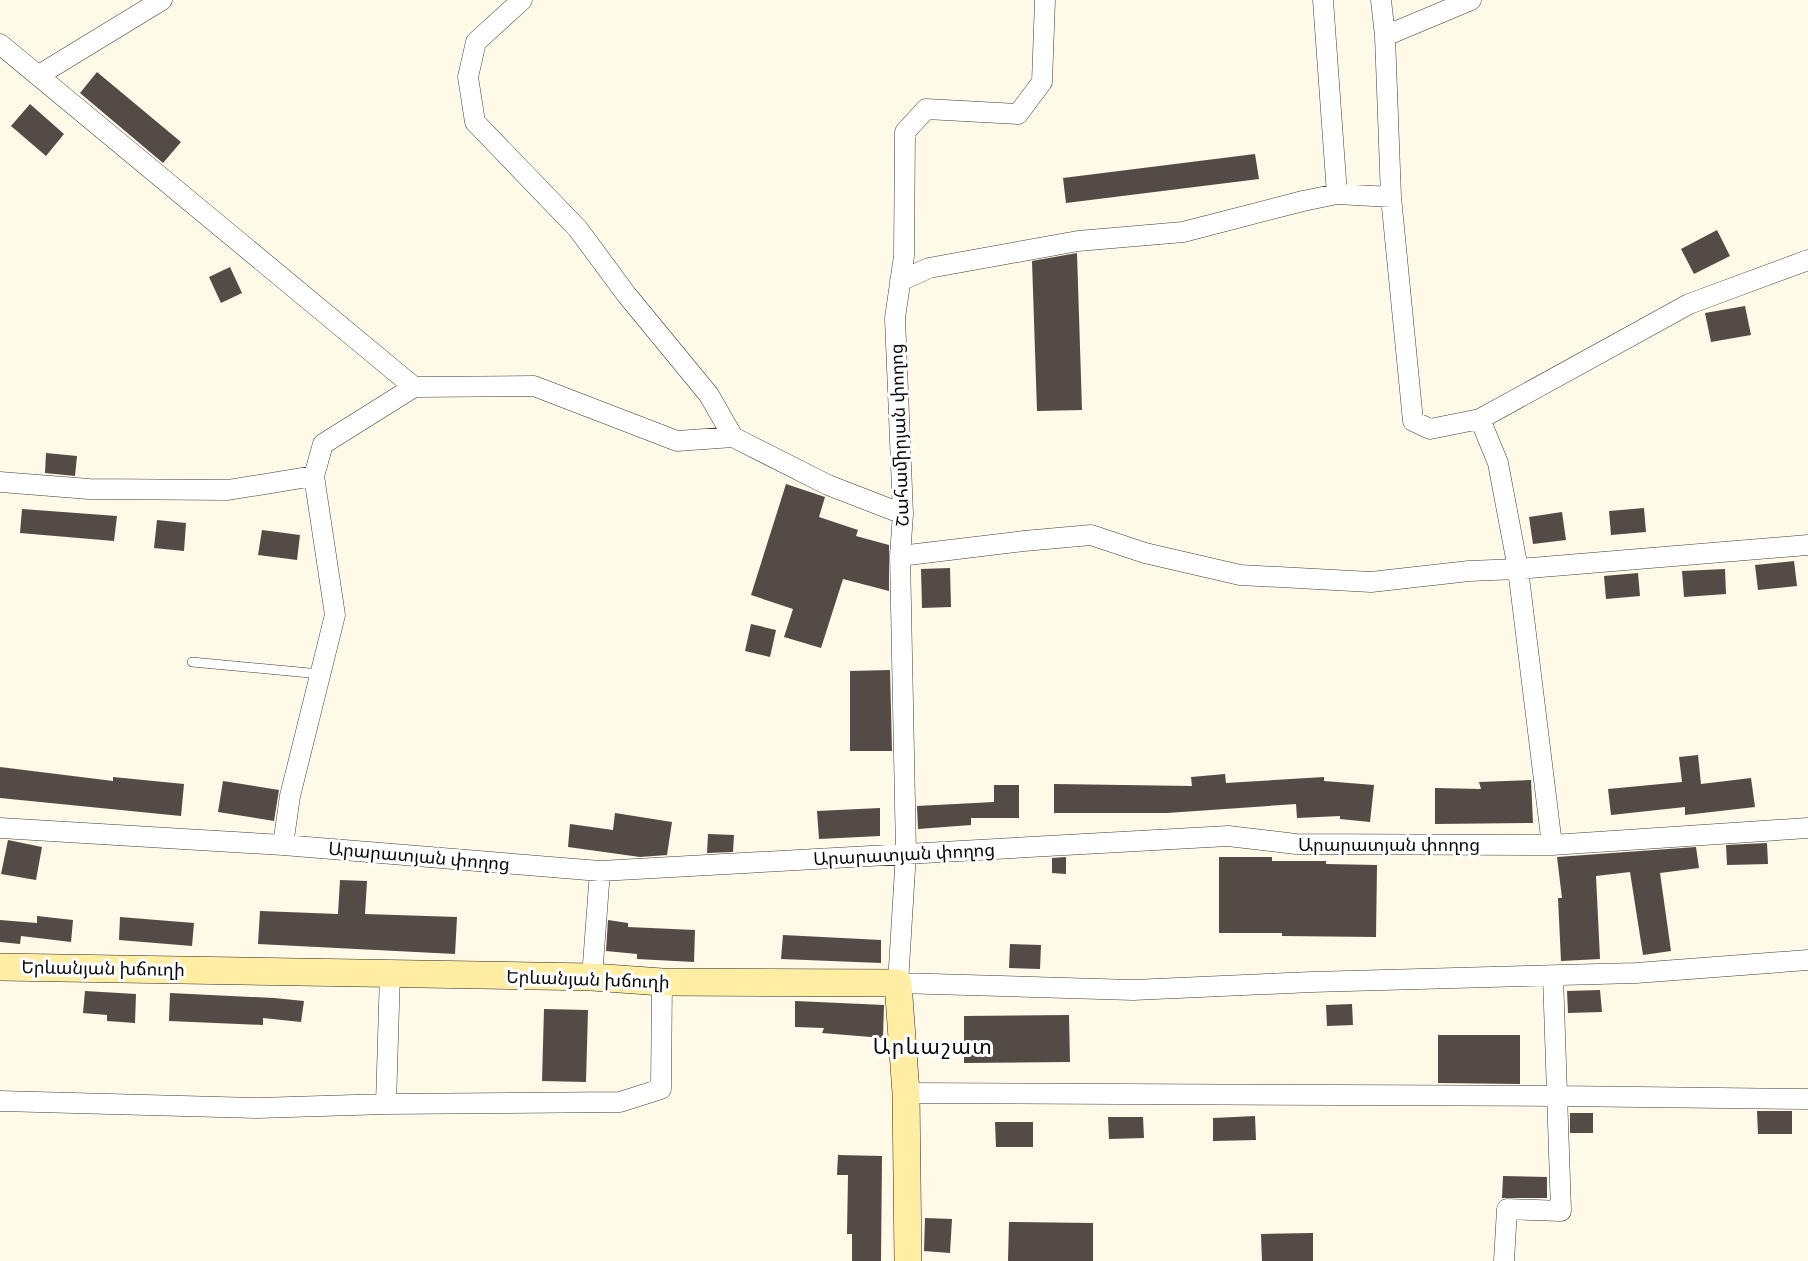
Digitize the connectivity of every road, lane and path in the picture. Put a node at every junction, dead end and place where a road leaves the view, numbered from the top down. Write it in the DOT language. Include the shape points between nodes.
graph roads {
  1 [pos="162,0"];
  2 [pos="522,0"];
  3 [pos="1045,0"];
  4 [pos="1323,0"];
  5 [pos="1381,0"];
  6 [pos="1471,0"];
  7 [pos="1385,36"];
  8 [pos="0,44"];
  9 [pos="39,75"];
  10 [pos="1337,194"];
  11 [pos="1390,197"];
  12 [pos="1808,260"];
  13 [pos="900,281"];
  14 [pos="414,387"];
  15 [pos="1480,419"];
  16 [pos="734,437"];
  17 [pos="314,476"];
  18 [pos="0,482"];
  19 [pos="903,514"];
  20 [pos="1808,545"];
  21 [pos="900,556"];
  22 [pos="1518,569"];
  23 [pos="192,662"];
  24 [pos="320,675"];
  25 [pos="0,828"];
  26 [pos="1808,828"];
  27 [pos="1552,845"];
  28 [pos="283,846"];
  29 [pos="906,853"];
  30 [pos="600,871"];
  31 [pos="1808,960"];
  32 [pos="0,967"];
  33 [pos="390,973"];
  34 [pos="1553,976"];
  35 [pos="592,977"];
  36 [pos="662,982"];
  37 [pos="898,982"];
  38 [pos="906,1093"];
  39 [pos="1558,1096"];
  40 [pos="1808,1099"];
  41 [pos="0,1101"];
  42 [pos="386,1104"];
  43 [pos="908,1261"];
  44 [pos="1504,1261"];
  1 -- 9 [label="street"];
  2 -- 16 [label="street" via="476,42 468,77 475,122 578,229 709,395"];
  3 -- 13 [label="street, Շահամիրյան փողոց" via="1042,82 1018,114 926,109 905,132 904,256"];
  4 -- 10 [label="street"];
  5 -- 7 [label="street"];
  6 -- 7 [label="street"];
  7 -- 11 [label="street"];
  8 -- 9 [label="street"];
  9 -- 14 [label="street"];
  10 -- 11 [label="street"];
  10 -- 13 [label="street" via="1183,232 1078,241 929,268"];
  11 -- 15 [label="street" via="1413,421 1430,429"];
  12 -- 15 [label="street" via="1689,304"];
  13 -- 19 [label="street, Շահամիրյան փողոց" via="895,318"];
  14 -- 16 [label="street" via="534,386 677,441"];
  14 -- 17 [label="street" via="323,444"];
  15 -- 22 [label="street" via="1498,463"];
  16 -- 19 [label="street" via="828,485"];
  17 -- 18 [label="street" via="228,490 89,489"];
  17 -- 24 [label="street" via="335,615"];
  19 -- 21 [label="street, Շահամիրյան փողոց"];
  20 -- 22 [label="street"];
  21 -- 22 [label="street" via="1091,535 1145,553 1240,575 1371,582"];
  21 -- 29 [label="street, Շահամիրյան փողոց"];
  22 -- 27 [label="street"];
  23 -- 24 [label="lane"];
  24 -- 28 [label="street" via="290,796"];
  25 -- 28 [label="street, Արարատյան փողոց"];
  26 -- 27 [label="street, Արարատյան փողոց"];
  27 -- 29 [label="street, Արարատյան փողոց" via="1296,844 1228,836"];
  28 -- 30 [label="street, Արարատյան փողոց"];
  29 -- 30 [label="street, Արարատյան փողոց"];
  29 -- 37 [label="street, Շահամիրյան փողոց"];
  30 -- 35 [label="street"];
  31 -- 34 [label="street"];
  32 -- 33 [label="main road, Երևանյան խճուղի"];
  33 -- 35 [label="main road, Երևանյան խճուղի"];
  33 -- 42 [label="street"];
  34 -- 37 [label="street" via="1133,990"];
  34 -- 39 [label="street"];
  35 -- 36 [label="main road, Երևանյան խճուղի"];
  36 -- 37 [label="main road, Երևանյան խճուղի"];
  36 -- 42 [label="street" via="661,1089 620,1102"];
  37 -- 38 [label="main road"];
  38 -- 39 [label="street"];
  38 -- 43 [label="main road"];
  39 -- 40 [label="street"];
  39 -- 44 [label="street" via="1561,1211 1507,1209"];
  41 -- 42 [label="street" via="258,1108"];
}
